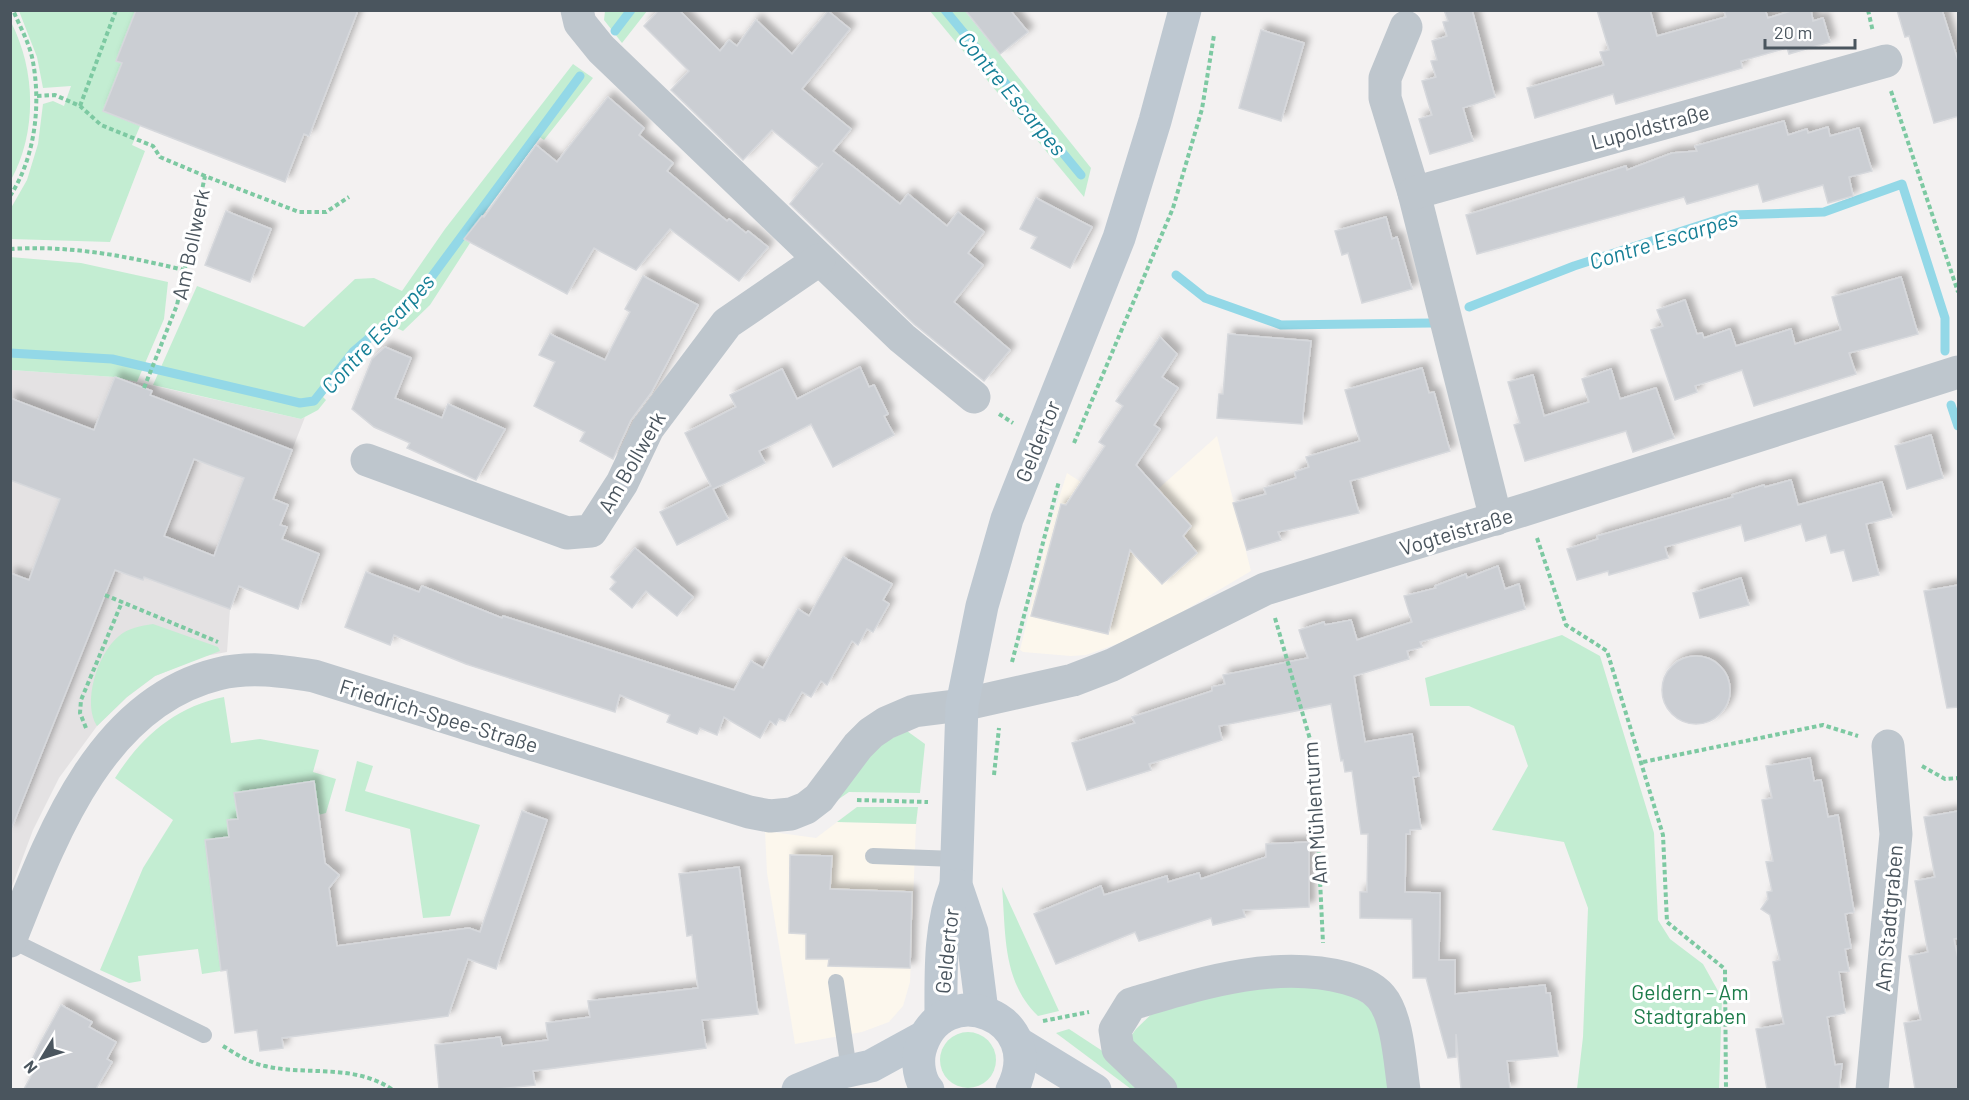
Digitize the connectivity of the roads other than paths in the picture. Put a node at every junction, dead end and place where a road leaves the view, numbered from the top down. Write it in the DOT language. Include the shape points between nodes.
graph roads {
  1 [pos="577,10"];
  2 [pos="1185,10"];
  3 [pos="1406,27"];
  4 [pos="1884,62"];
  5 [pos="1414,193"];
  6 [pos="819,260"];
  7 [pos="1959,372"];
  8 [pos="974,397"];
  9 [pos="367,460"];
  10 [pos="1496,519"];
  11 [pos="962,705"];
  12 [pos="1888,746"];
  13 [pos="873,856"];
  14 [pos="956,872"];
  15 [pos="11,941"];
  16 [pos="836,982"];
  17 [pos="982,1011"];
  18 [pos="932,1028"];
  19 [pos="204,1035"];
  20 [pos="1018,1043"];
  21 [pos="849,1070"];
  22 [pos="798,1089"];
  23 [pos="927,1089"];
  24 [pos="1012,1089"];
  25 [pos="1095,1089"];
  26 [pos="1161,1089"];
  27 [pos="1404,1089"];
  28 [pos="1872,1089"];
  1 -- 6 [label="street" via="580,23 601,49"];
  2 -- 11 [label="main road, Geldertor" via="1119,238 1007,519 982,606"];
  3 -- 5 [label="street" via="1385,78 1386,98"];
  4 -- 5 [label="street, Lupoldstraße"];
  5 -- 10 [label="street"];
  6 -- 8 [label="street" via="902,338"];
  6 -- 9 [label="street, Am Bollwerk" via="727,323 648,428 622,483 591,531 567,533"];
  7 -- 10 [label="street, Vogteistraße"];
  10 -- 11 [label="street, Vogteistraße" via="1265,589 1112,665 1073,680"];
  11 -- 14 [label="main road, Geldertor"];
  11 -- 15 [label="street, Friedrich-Spee-Straße" via="914,711 886,723 858,746 819,798 791,814 770,816 749,813 314,676 272,670 232,671 203,678 171,694 133,722 107,750 69,807"];
  12 -- 28 [label="street, Am Stadtgraben" via="1896,834"];
  13 -- 14 [label="lane"];
  14 -- 17 [label="main road, Geldertor" via="972,932"];
  14 -- 18 [label="main road, Geldertor"];
  15 -- 19 [label="lane"];
  16 -- 21 [label="lane"];
  17 -- 18 [label="main road" via="952,1012"];
  17 -- 20 [label="main road" via="997,1017"];
  18 -- 21 [label="main road" via="871,1066"];
  18 -- 23 [label="main road, Geldertor" via="919,1053"];
  20 -- 24 [label="main road" via="1019,1077"];
  20 -- 25 [label="main road"];
  21 -- 22 [label="main road"];
  26 -- 27 [label="street" via="1118,1049 1115,1030 1131,1004 1246,974 1324,972 1366,984 1381,997 1390,1014"];
}
